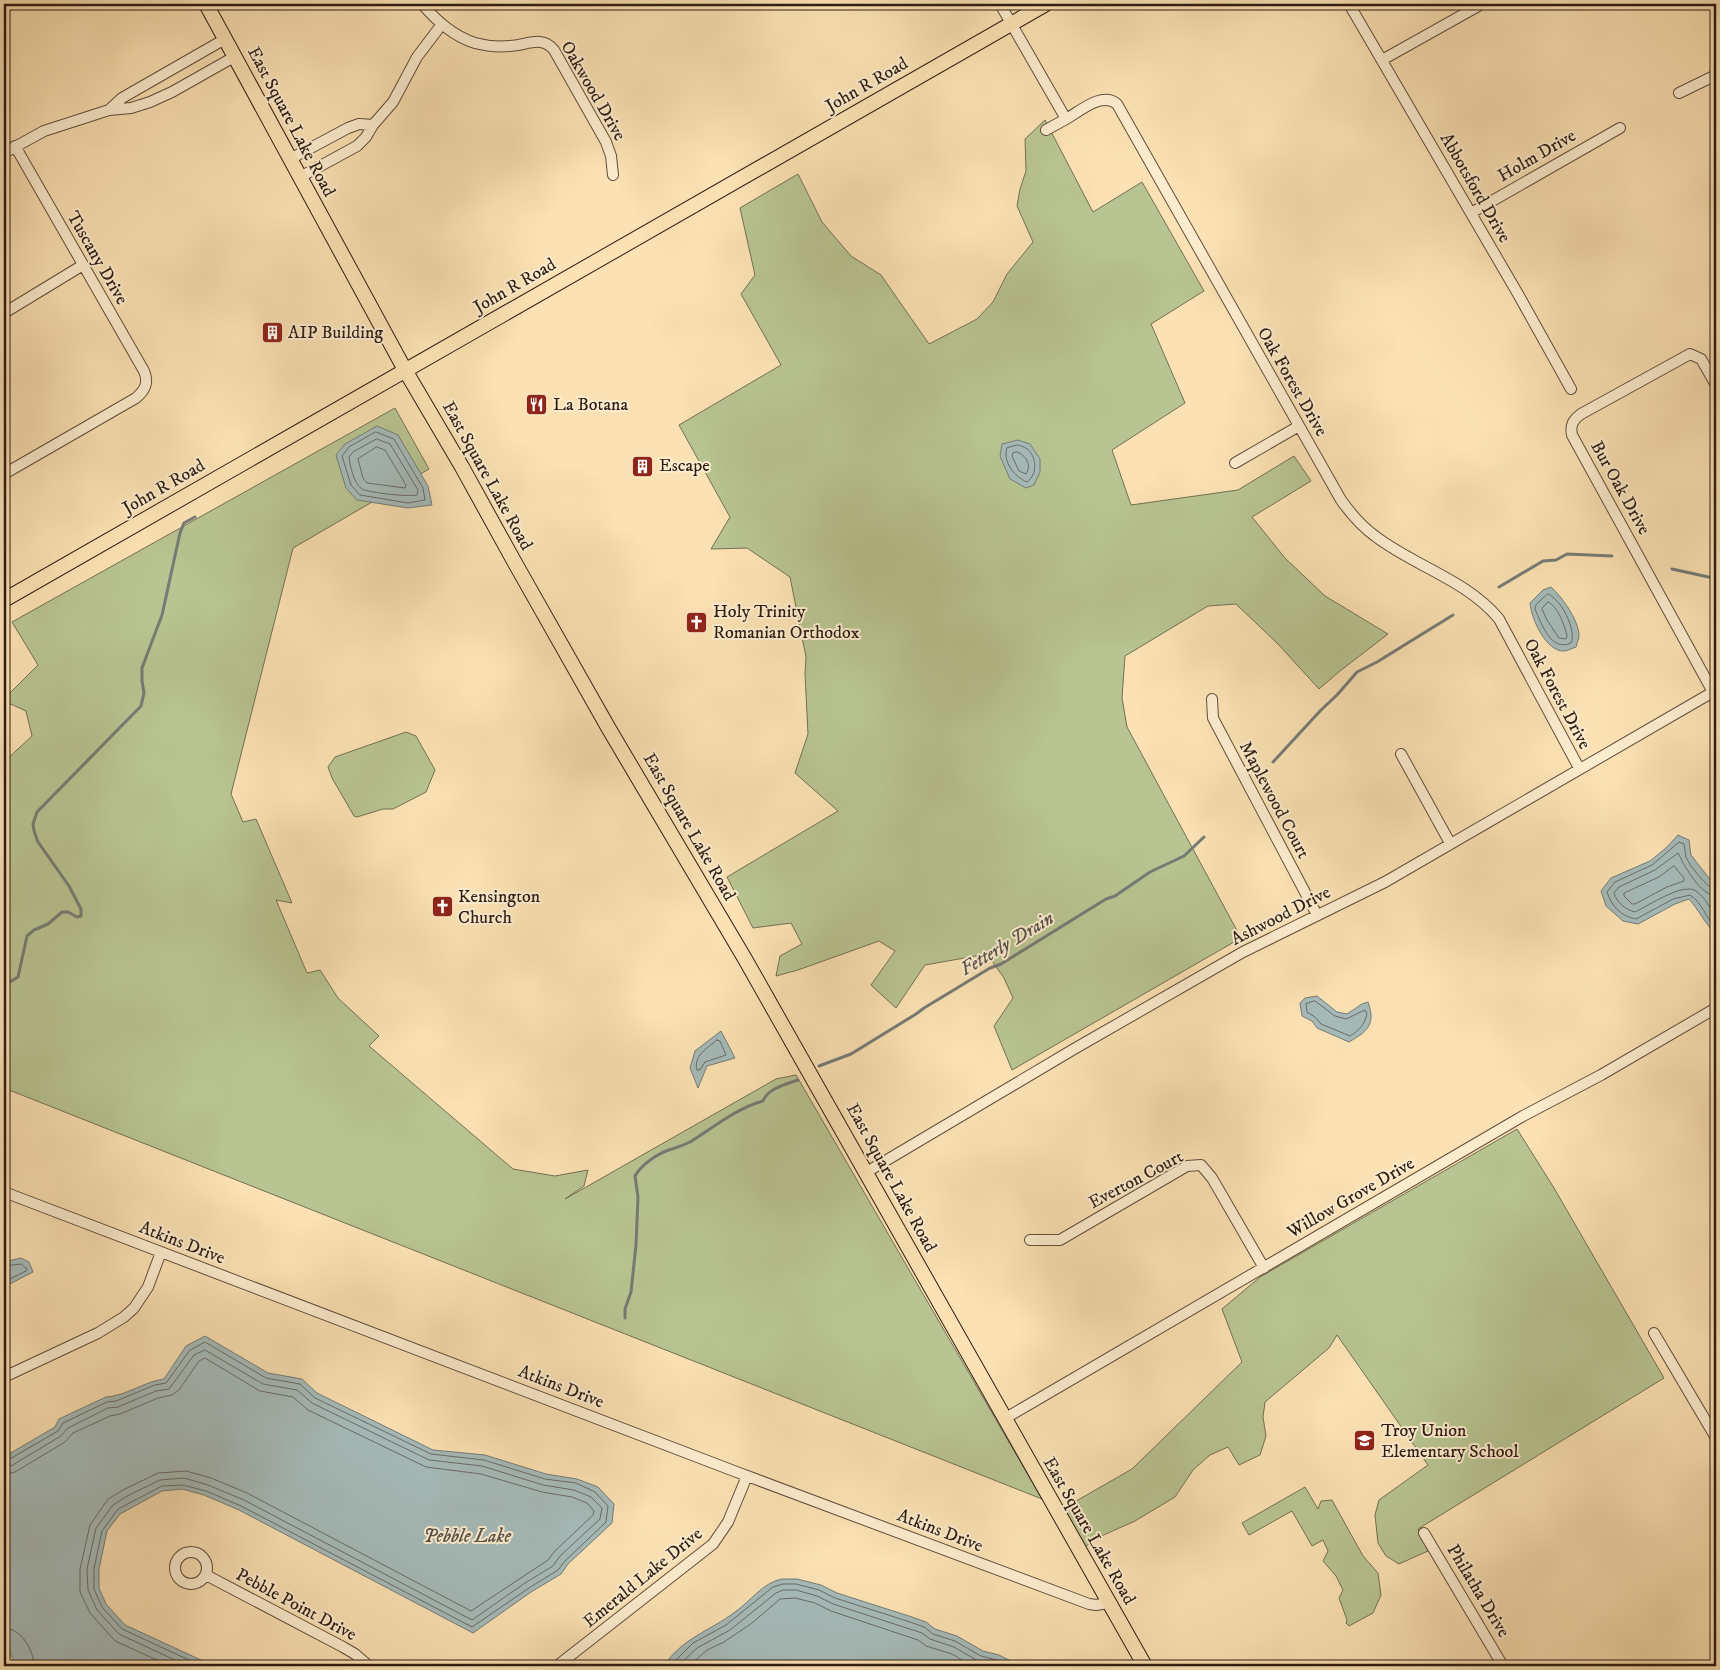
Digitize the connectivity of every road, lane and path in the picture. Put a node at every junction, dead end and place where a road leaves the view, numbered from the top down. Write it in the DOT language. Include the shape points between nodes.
graph roads {
  1 [pos="206,4"];
  2 [pos="422,4"];
  3 [pos="1000,4"];
  4 [pos="1046,4"];
  5 [pos="1349,4"];
  6 [pos="1482,4"];
  7 [pos="1011,23"];
  8 [pos="442,24"];
  9 [pos="225,39"];
  10 [pos="234,57"];
  11 [pos="1382,60"];
  12 [pos="1716,75"];
  13 [pos="1679,94"];
  14 [pos="109,110"];
  15 [pos="1066,120"];
  16 [pos="373,125"];
  17 [pos="1620,128"];
  18 [pos="1046,130"];
  19 [pos="15,146"];
  20 [pos="4,153"];
  21 [pos="290,159"];
  22 [pos="613,175"];
  23 [pos="300,178"];
  24 [pos="1471,213"];
  25 [pos="83,265"];
  26 [pos="4,313"];
  27 [pos="405,370"];
  28 [pos="1716,386"];
  29 [pos="1571,389"];
  30 [pos="1299,426"];
  31 [pos="1235,464"];
  32 [pos="4,474"];
  33 [pos="4,600"];
  34 [pos="1713,692"];
  35 [pos="1212,699"];
  36 [pos="1401,754"];
  37 [pos="1579,768"];
  38 [pos="1450,843"];
  39 [pos="1316,915"];
  40 [pos="1716,1008"];
  41 [pos="865,1173"];
  42 [pos="4,1192"];
  43 [pos="1030,1240"];
  44 [pos="161,1252"];
  45 [pos="1264,1268"];
  46 [pos="1654,1333"];
  47 [pos="4,1377"];
  48 [pos="1004,1419"];
  49 [pos="1716,1438"];
  50 [pos="747,1476"];
  51 [pos="1424,1533"];
  52 [pos="206,1575"];
  53 [pos="1108,1603"];
  54 [pos="370,1666"];
  55 [pos="557,1666"];
  56 [pos="1145,1666"];
  57 [pos="1503,1666"];
  1 -- 9 [label="main road, East Square Lake Road"];
  2 -- 8 [label="street, Oakwood Drive"];
  3 -- 7 [label="street"];
  4 -- 7 [label="main road, John R Road"];
  5 -- 11 [label="street, Abbotsford Drive"];
  6 -- 11 [label="street"];
  7 -- 15 [label="street"];
  7 -- 27 [label="main road, John R Road"];
  8 -- 16 [label="street" via="417,57 393,102"];
  8 -- 22 [label="street, Oakwood Drive" via="460,37 485,45 513,46 540,41 549,44 606,142"];
  9 -- 10 [label="main road, East Square Lake Road"];
  9 -- 14 [label="street" via="122,98"];
  10 -- 14 [label="street" via="150,102"];
  10 -- 21 [label="main road, East Square Lake Road"];
  11 -- 24 [label="street, Abbotsford Drive"];
  12 -- 13 [label="street"];
  14 -- 19 [label="street" via="44,131"];
  15 -- 18 [label="street, Oak Forest Drive"];
  15 -- 30 [label="street, Oak Forest Drive" via="1101,100 1109,99 1116,104"];
  16 -- 21 [label="street" via="358,124 348,128"];
  16 -- 23 [label="street" via="357,146"];
  17 -- 24 [label="street, Holm Drive"];
  19 -- 20 [label="street"];
  19 -- 25 [label="street, Tuscany Drive"];
  21 -- 23 [label="main road, East Square Lake Road"];
  23 -- 27 [label="main road, East Square Lake Road"];
  24 -- 29 [label="street, Abbotsford Drive"];
  25 -- 26 [label="street"];
  25 -- 32 [label="street, Tuscany Drive" via="144,371 146,387 136,398"];
  27 -- 33 [label="main road, John R Road"];
  27 -- 41 [label="main road, East Square Lake Road" via="745,958"];
  28 -- 34 [label="street, Bur Oak Drive" via="1705,364 1696,356 1686,355 1582,414 1571,428"];
  30 -- 31 [label="street"];
  30 -- 37 [label="street, Oak Forest Drive" via="1341,500 1358,523 1376,538 1473,595 1499,619"];
  34 -- 37 [label="street, Ashwood Drive"];
  35 -- 39 [label="street, Maplewood Court" via="1212,718"];
  36 -- 38 [label="street"];
  37 -- 38 [label="street, Ashwood Drive"];
  38 -- 39 [label="street, Ashwood Drive" via="1385,882"];
  39 -- 41 [label="street, Ashwood Drive" via="1074,1049"];
  40 -- 45 [label="street, Willow Grove Drive" via="1523,1116"];
  41 -- 48 [label="main road, East Square Lake Road"];
  42 -- 44 [label="street, Atkins Drive"];
  43 -- 45 [label="street, Everton Court" via="1060,1240 1187,1166 1201,1165 1212,1178"];
  44 -- 47 [label="street" via="148,1287 124,1317 98,1333"];
  44 -- 50 [label="street, Atkins Drive"];
  45 -- 48 [label="street, Willow Grove Drive"];
  46 -- 49 [label="street"];
  48 -- 53 [label="main road, East Square Lake Road"];
  50 -- 53 [label="street, Atkins Drive" via="1089,1604"];
  50 -- 55 [label="street, Emerald Lake Drive" via="728,1522 713,1544"];
  51 -- 57 [label="street, Philatha Drive"];
  52 -- 54 [label="street, Pebble Point Drive" via="343,1647"];
  53 -- 56 [label="main road, East Square Lake Road"];
}
